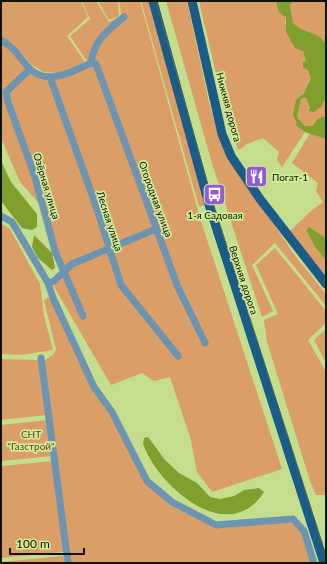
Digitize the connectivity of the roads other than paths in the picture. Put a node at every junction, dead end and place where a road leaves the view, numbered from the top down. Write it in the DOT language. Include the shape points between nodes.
graph roads {
  1 [pos="153,1"];
  2 [pos="192,1"];
  3 [pos="124,17"];
  4 [pos="1,40"];
  5 [pos="91,63"];
  6 [pos="30,69"];
  7 [pos="50,77"];
  8 [pos="1,216"];
  9 [pos="156,229"];
  10 [pos="109,250"];
  11 [pos="64,272"];
  12 [pos="48,283"];
  13 [pos="326,284"];
  14 [pos="83,316"];
  15 [pos="205,343"];
  16 [pos="178,356"];
  17 [pos="41,358"];
  18 [pos="68,563"];
  19 [pos="314,563"];
  20 [pos="324,563"];
  1 -- 20 [label="main road, Верхняя дорога" via="210,208"];
  2 -- 13 [label="main road, Нижняя дорога" via="222,134 231,156 260,199"];
  3 -- 5 [label="street" via="101,35 92,52"];
  4 -- 6 [label="street" via="12,46"];
  5 -- 7 [label="street"];
  5 -- 9 [label="street, Огородная улица" via="96,64"];
  6 -- 7 [label="street"];
  6 -- 11 [label="street, Озёрная улица" via="6,92 35,176 55,251"];
  7 -- 10 [label="street, Лесная улица"];
  8 -- 12 [label="street" via="12,222"];
  9 -- 10 [label="street"];
  9 -- 15 [label="street, Огородная улица" via="177,285"];
  10 -- 11 [label="street" via="72,264"];
  10 -- 16 [label="street, Лесная улица" via="121,285"];
  11 -- 12 [label="street"];
  11 -- 14 [label="street, Озёрная улица"];
  12 -- 19 [label="street" via="94,386 112,412 147,481 172,502 216,525 293,519 304,531"];
  17 -- 18 [label="street"];
}
